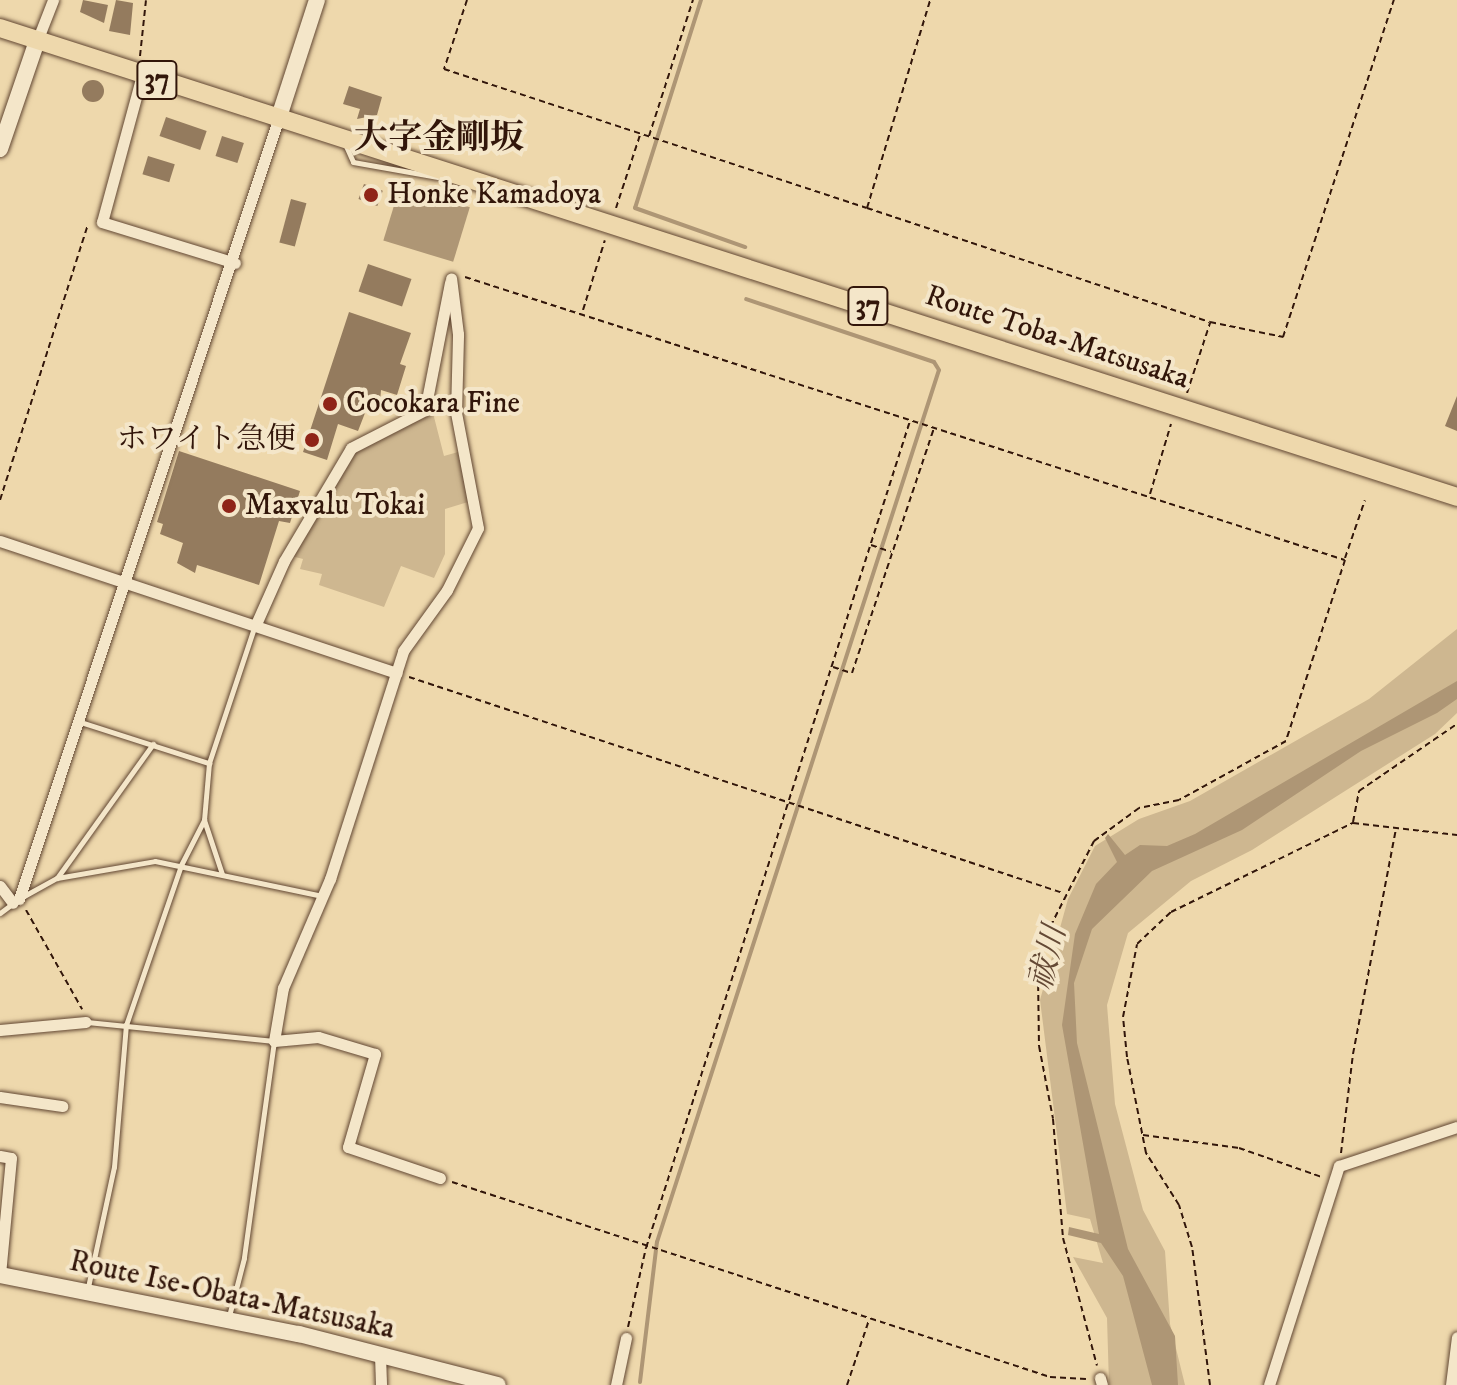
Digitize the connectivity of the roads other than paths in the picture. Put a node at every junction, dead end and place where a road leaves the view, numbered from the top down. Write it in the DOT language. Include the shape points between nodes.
graph roads {
  1 [pos="53,0"];
  2 [pos="317,0"];
  3 [pos="0,28"];
  4 [pos="37,41"];
  5 [pos="138,73"];
  6 [pos="278,120"];
  7 [pos="0,149"];
  8 [pos="235,263"];
  9 [pos="1457,497"];
  10 [pos="0,541"];
  11 [pos="121,580"];
  12 [pos="256,624"];
  13 [pos="397,673"];
  14 [pos="76,721"];
  15 [pos="153,744"];
  16 [pos="209,763"];
  17 [pos="204,820"];
  18 [pos="181,865"];
  19 [pos="222,874"];
  20 [pos="57,878"];
  21 [pos="0,886"];
  22 [pos="323,896"];
  23 [pos="16,901"];
  24 [pos="0,913"];
  25 [pos="86,1022"];
  26 [pos="126,1025"];
  27 [pos="0,1030"];
  28 [pos="274,1041"];
  29 [pos="0,1097"];
  30 [pos="62,1106"];
  31 [pos="1457,1127"];
  32 [pos="0,1156"];
  33 [pos="440,1178"];
  34 [pos="0,1275"];
  35 [pos="87,1292"];
  36 [pos="228,1319"];
  37 [pos="1457,1337"];
  38 [pos="626,1338"];
  39 [pos="380,1355"];
  40 [pos="381,1385"];
  41 [pos="498,1385"];
  42 [pos="616,1385"];
  43 [pos="1269,1385"];
  44 [pos="1451,1385"];
  1 -- 4 [label="street"];
  2 -- 6 [label="main road"];
  3 -- 4 [label="main road, Route Toba-Matsusaka / 37"];
  4 -- 5 [label="main road, Route Toba-Matsusaka / 37"];
  4 -- 7 [label="main road"];
  5 -- 6 [label="main road, Route Toba-Matsusaka / 37"];
  5 -- 8 [label="street" via="102,222"];
  6 -- 8 [label="street"];
  6 -- 9 [label="main road, Route Toba-Matsusaka / 37"];
  8 -- 11 [label="street" via="206,322"];
  10 -- 11 [label="street"];
  11 -- 12 [label="street"];
  11 -- 14 [label="street"];
  12 -- 13 [label="street"];
  12 -- 13 [label="street" via="284,561 351,448 425,410 451,278 458,334 456,413 478,528 447,590 403,651"];
  12 -- 16 [label="lane"];
  13 -- 22 [label="street"];
  14 -- 15 [label="lane"];
  14 -- 23 [label="street"];
  15 -- 16 [label="lane"];
  15 -- 20 [label="lane"];
  16 -- 17 [label="lane"];
  17 -- 18 [label="lane"];
  17 -- 19 [label="lane"];
  18 -- 19 [label="lane"];
  18 -- 20 [label="lane" via="155,861"];
  18 -- 26 [label="lane"];
  19 -- 22 [label="lane"];
  20 -- 23 [label="lane"];
  21 -- 23 [label="street"];
  22 -- 28 [label="street" via="283,988"];
  23 -- 24 [label="lane"];
  25 -- 26 [label="lane"];
  25 -- 27 [label="street"];
  26 -- 28 [label="lane"];
  26 -- 35 [label="lane" via="114,1167"];
  28 -- 33 [label="street" via="318,1037 375,1054 348,1147"];
  28 -- 36 [label="lane" via="244,1258"];
  29 -- 30 [label="street"];
  31 -- 43 [label="street" via="1338,1168"];
  32 -- 34 [label="street" via="11,1158"];
  34 -- 35 [label="main road, Route Ise-Obata-Matsusaka"];
  35 -- 36 [label="main road, Route Ise-Obata-Matsusaka"];
  36 -- 39 [label="main road, Route Ise-Obata-Matsusaka"];
  37 -- 44 [label="street"];
  38 -- 42 [label="street"];
  39 -- 40 [label="street"];
  39 -- 41 [label="main road, Route Ise-Obata-Matsusaka"];
}
